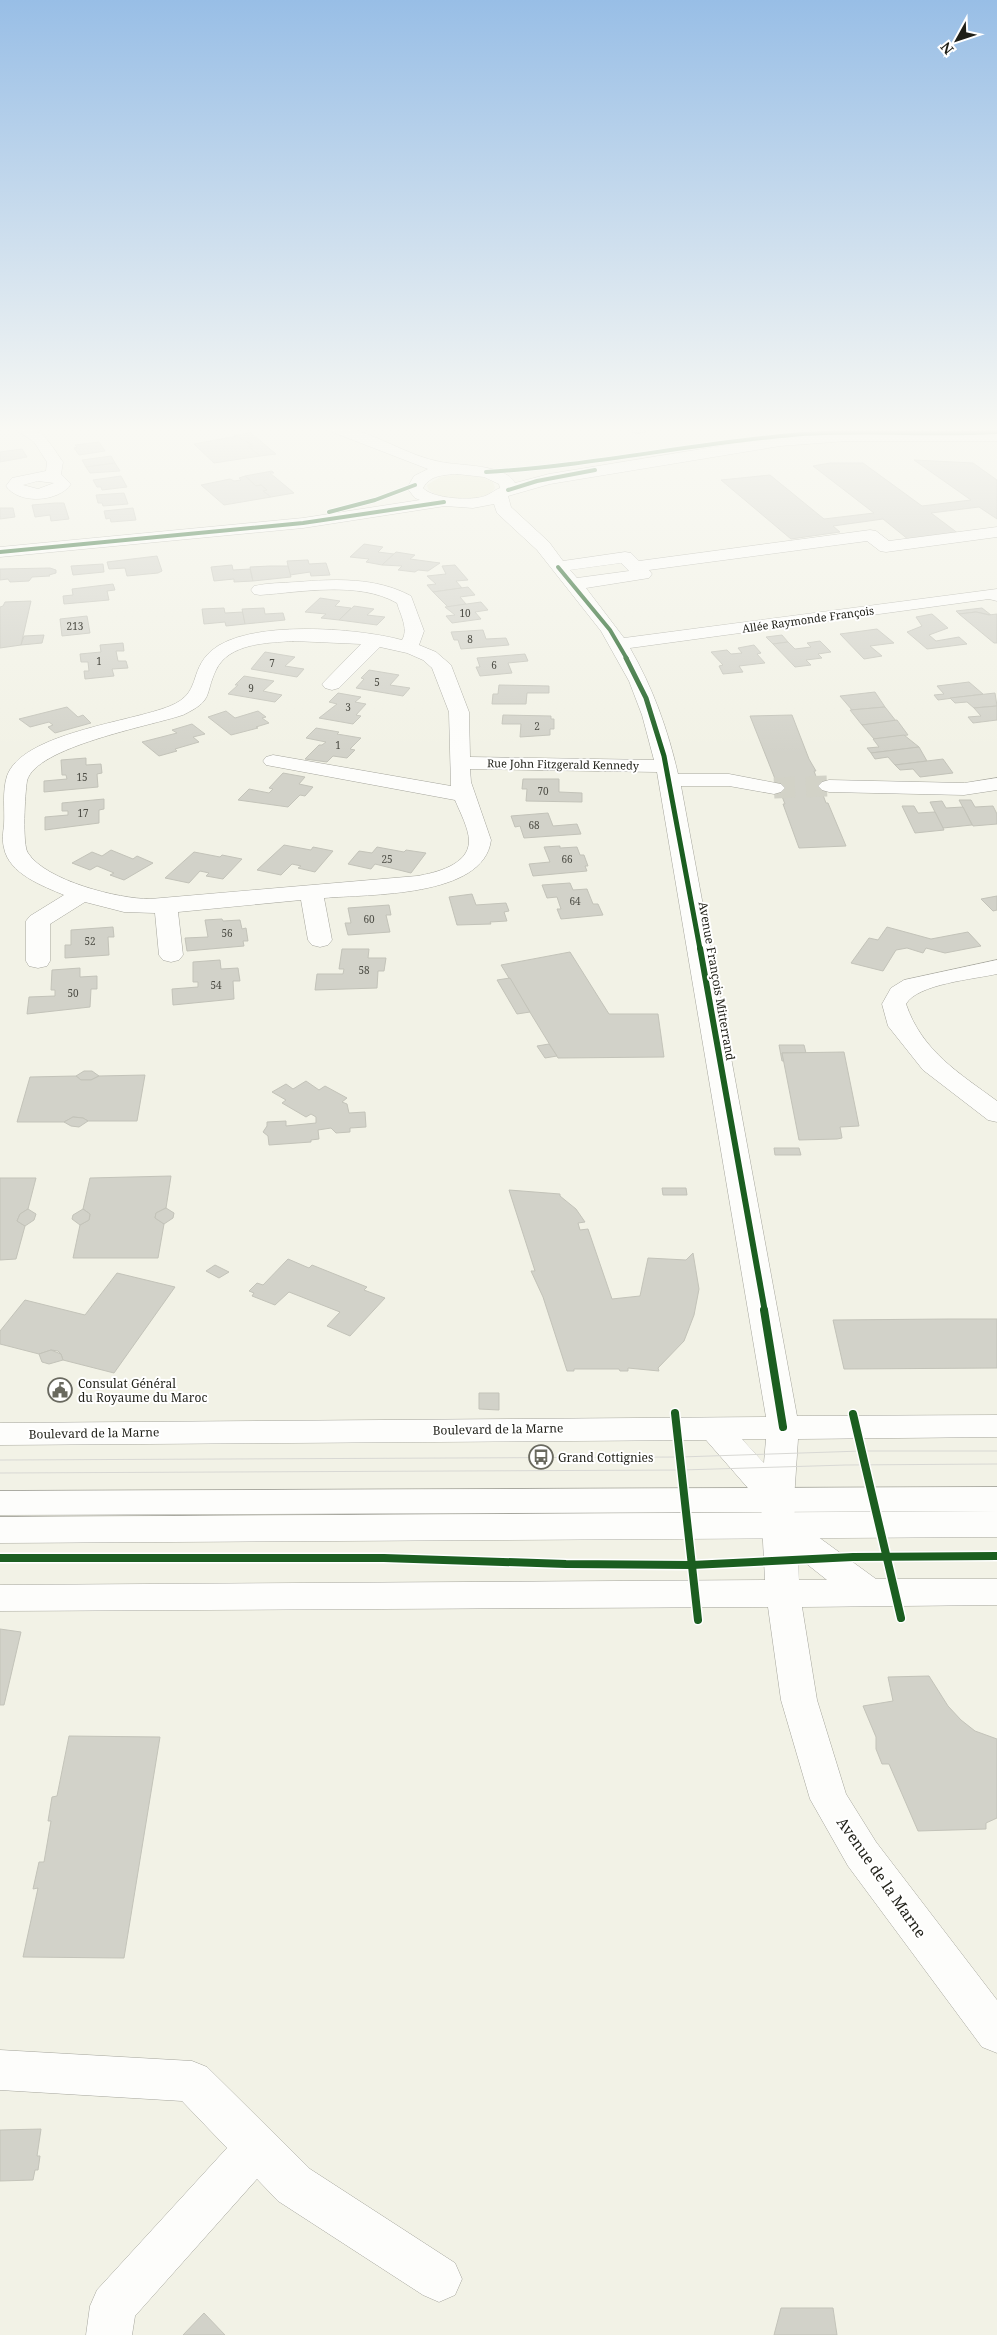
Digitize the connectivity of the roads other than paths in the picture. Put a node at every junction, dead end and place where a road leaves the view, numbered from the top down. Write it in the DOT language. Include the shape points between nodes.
graph roads {
  1 [pos="95,536"];
  2 [pos="165,536"];
  3 [pos="515,536"];
  4 [pos="533,536"];
  5 [pos="863,536"];
  6 [pos="871,536"];
  7 [pos="968,536"];
  8 [pos="0,545"];
  9 [pos="0,552"];
  10 [pos="566,576"];
  11 [pos="260,590"];
  12 [pos="997,596"];
  13 [pos="374,641"];
  14 [pos="618,644"];
  15 [pos="406,647"];
  16 [pos="332,684"];
  17 [pos="460,758"];
  18 [pos="273,761"];
  19 [pos="667,767"];
  20 [pos="997,784"];
  21 [pos="829,786"];
  22 [pos="774,788"];
  23 [pos="8,795"];
  24 [pos="464,795"];
  25 [pos="23,862"];
  26 [pos="0,864"];
  27 [pos="311,892"];
  28 [pos="83,893"];
  29 [pos="166,905"];
  30 [pos="320,940"];
  31 [pos="171,955"];
  32 [pos="38,961"];
  33 [pos="997,967"];
  34 [pos="997,1114"];
  35 [pos="997,1426"];
  36 [pos="783,1427"];
  37 [pos="714,1428"];
  38 [pos="0,1434"];
  39 [pos="997,1499"];
  40 [pos="0,1503"];
  41 [pos="778,1512"];
  42 [pos="997,1524"];
  43 [pos="0,1530"];
  44 [pos="997,1592"];
  45 [pos="870,1593"];
  46 [pos="783,1594"];
  47 [pos="0,1598"];
  48 [pos="997,2033"];
  49 [pos="0,2070"];
  50 [pos="257,2147"];
  51 [pos="439,2279"];
  52 [pos="109,2335"];
  1 -- 8 [label="street"];
  2 -- 9 [label="street"];
  3 -- 10 [label="street, Avenue François Mitterrand"];
  4 -- 10 [label="street, Avenue François Mitterrand"];
  5 -- 10 [label="street" via="635,567 643,574"];
  6 -- 7 [label="street" via="886,547"];
  10 -- 14 [label="street, Avenue François Mitterrand"];
  11 -- 15 [label="street" via="358,587 390,592 404,600 415,631 413,640"];
  12 -- 14 [label="street, Allée Raymonde François" via="993,593"];
  13 -- 15 [label="street"];
  13 -- 16 [label="street"];
  13 -- 23 [label="street" via="308,634 234,645 209,665 200,694 189,705 76,740 42,754 19,771"];
  14 -- 19 [label="street, Avenue François Mitterrand" via="646,698"];
  15 -- 17 [label="street" via="431,656 444,671 458,712"];
  17 -- 19 [label="street, Rue John Fitzgerald Kennedy"];
  17 -- 24 [label="street" via="459,774"];
  18 -- 24 [label="street"];
  19 -- 22 [label="street, Rue John Fitzgerald Kennedy"];
  19 -- 36 [label="street, Avenue François Mitterrand"];
  20 -- 21 [label="street" via="964,789"];
  23 -- 25 [label="street" via="15,849"];
  24 -- 27 [label="street" via="481,846 471,862 459,870 444,878 417,884"];
  25 -- 26 [label="street"];
  25 -- 28 [label="street" via="37,874"];
  27 -- 29 [label="street"];
  27 -- 30 [label="street"];
  28 -- 29 [label="street" via="123,905"];
  28 -- 32 [label="street" via="38,921"];
  29 -- 31 [label="street"];
  33 -- 34 [label="street" via="913,985 900,993 894,1004 901,1026 932,1065"];
  35 -- 36 [label="street, Boulevard de la Marne"];
  36 -- 37 [label="street, Boulevard de la Marne"];
  36 -- 41 [label="street, Avenue François Mitterrand"];
  37 -- 38 [label="street, Boulevard de la Marne"];
  37 -- 41 [label="street"];
  39 -- 41 [label="street"];
  40 -- 41 [label="street"];
  41 -- 42 [label="street"];
  41 -- 43 [label="street"];
  41 -- 45 [label="street"];
  41 -- 46 [label="street, Avenue de la Marne"];
  44 -- 45 [label="street"];
  45 -- 46 [label="street"];
  46 -- 47 [label="street"];
  46 -- 48 [label="street, Avenue de la Marne" via="800,1700 830,1799 862,1854"];
  49 -- 50 [label="street" via="192,2081"];
  50 -- 51 [label="street" via="294,2185"];
  50 -- 52 [label="street" via="113,2306"];
}
